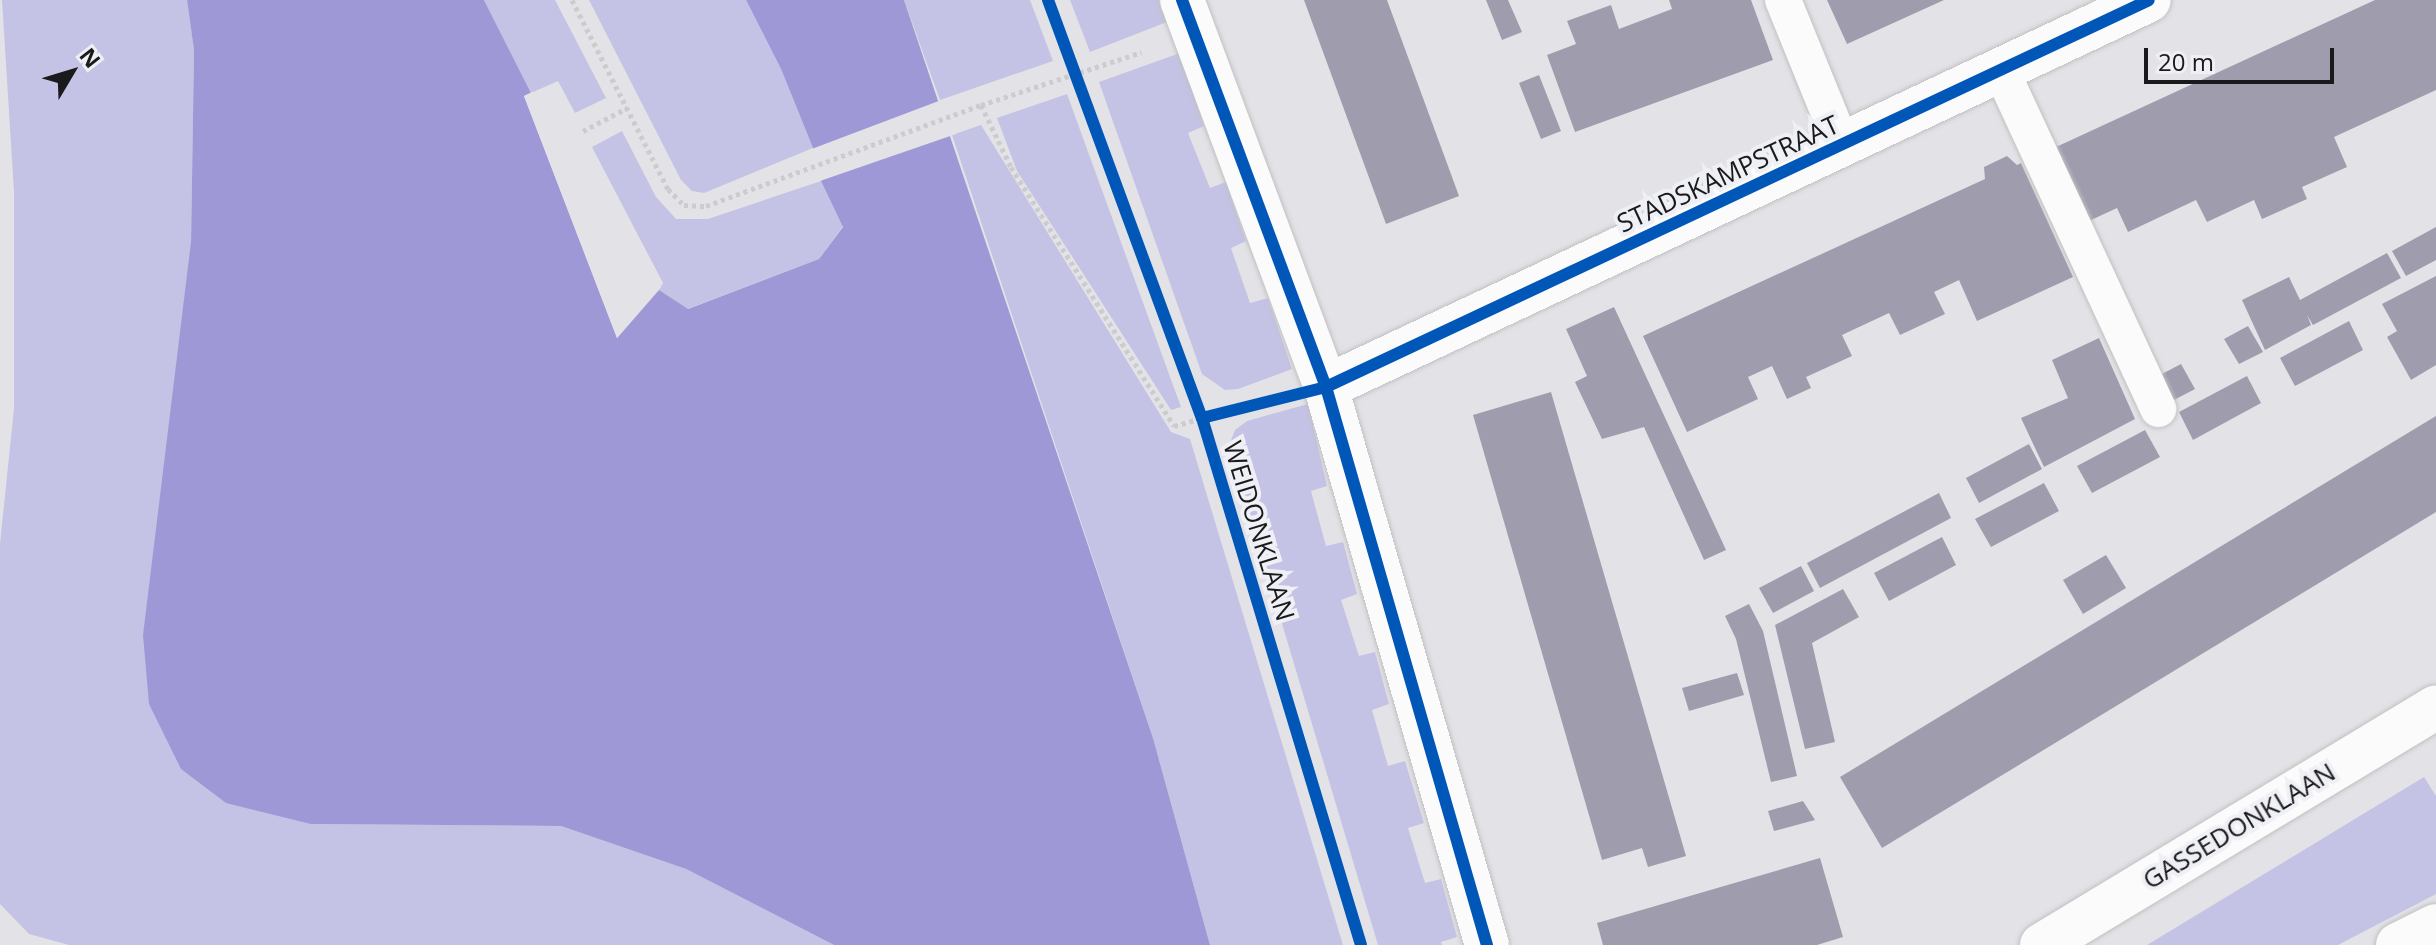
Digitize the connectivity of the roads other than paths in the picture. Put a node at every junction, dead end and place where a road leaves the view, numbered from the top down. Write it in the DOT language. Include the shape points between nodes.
graph roads {
  1 [pos="1783,0"];
  2 [pos="2149,0"];
  3 [pos="1188,17"];
  4 [pos="2000,68"];
  5 [pos="1842,145"];
  6 [pos="1326,387"];
  7 [pos="2158,409"];
  8 [pos="2436,707"];
  9 [pos="2436,926"];
  10 [pos="1487,945"];
  11 [pos="2042,945"];
  12 [pos="2398,945"];
  1 -- 5 [label="lane"];
  2 -- 4 [label="street, STADSKAMPSTRAAT"];
  3 -- 6 [label="street"];
  4 -- 5 [label="street, STADSKAMPSTRAAT"];
  4 -- 7 [label="lane"];
  5 -- 6 [label="street, STADSKAMPSTRAAT"];
  6 -- 10 [label="street"];
  8 -- 11 [label="street, GASSEDONKLAAN"];
  9 -- 12 [label="street"];
}
